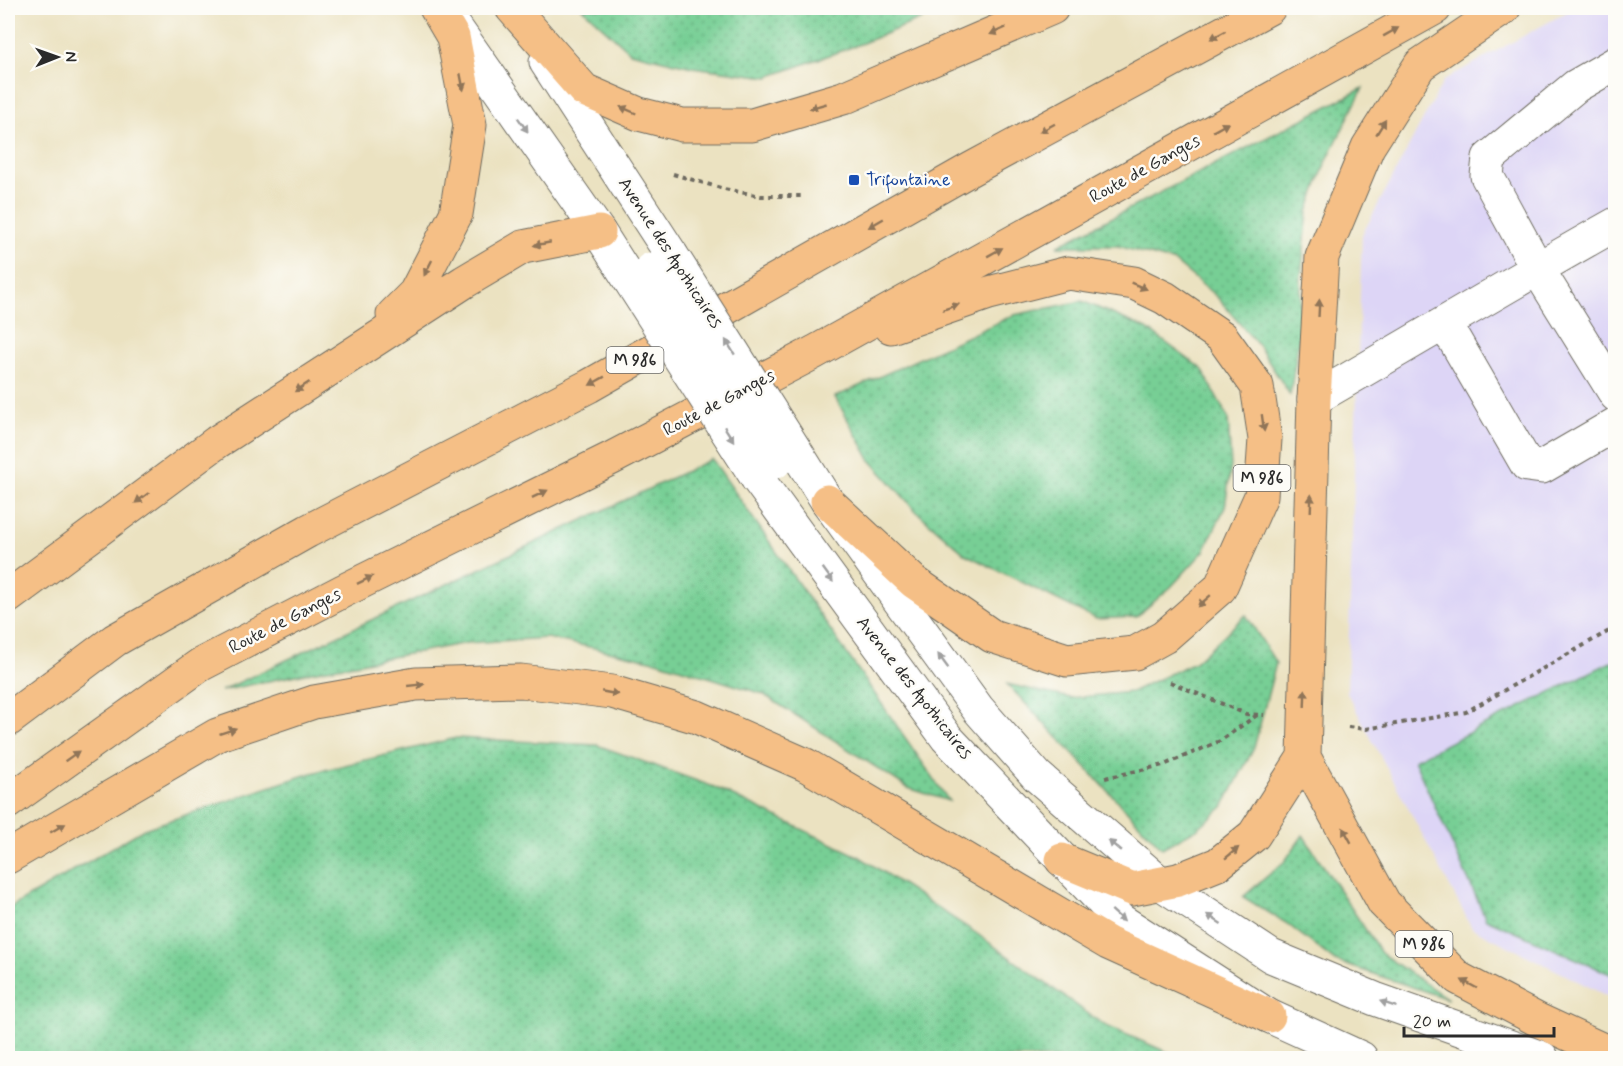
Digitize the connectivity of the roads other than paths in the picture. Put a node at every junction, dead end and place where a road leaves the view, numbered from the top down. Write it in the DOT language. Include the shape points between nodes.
graph roads {
  1 [pos="436,8"];
  2 [pos="442,8"];
  3 [pos="511,8"];
  4 [pos="1052,8"];
  5 [pos="1269,8"];
  6 [pos="1436,8"];
  7 [pos="1504,8"];
  8 [pos="1616,63"];
  9 [pos="1616,224"];
  10 [pos="599,232"];
  11 [pos="650,267"];
  12 [pos="1537,268"];
  13 [pos="1442,325"];
  14 [pos="815,352"];
  15 [pos="351,355"];
  16 [pos="1616,395"];
  17 [pos="1314,399"];
  18 [pos="1616,424"];
  19 [pos="776,463"];
  20 [pos="827,501"];
  21 [pos="8,597"];
  22 [pos="8,720"];
  23 [pos="1304,757"];
  24 [pos="8,802"];
  25 [pos="8,857"];
  26 [pos="1062,860"];
  27 [pos="1160,883"];
  28 [pos="1269,1016"];
  29 [pos="1616,1056"];
  30 [pos="1361,1059"];
  31 [pos="1542,1059"];
  1 -- 15 [label="main road, one-way" via="453,37 470,125 456,214 415,293"];
  2 -- 10 [label="street, Avenue des Apothicaires, one-way"];
  4 -- 3 [label="main road, one-way" via="843,98 752,125 682,125 639,114 584,90"];
  3 -- 11 [label="street, Avenue des Apothicaires"];
  5 -- 22 [label="main road, M 986, one-way" via="971,169 589,386 308,531 115,640"];
  14 -- 6 [label="main road, Route de Ganges / M 986, one-way"];
  17 -- 7 [label="main road, M 986, one-way" via="1322,257 1368,147 1420,65"];
  8 -- 12 [label="street" via="1576,86 1489,158 1487,176"];
  9 -- 12 [label="street"];
  10 -- 11 [label="street, Avenue des Apothicaires"];
  10 -- 15 [label="main road, one-way" via="523,247"];
  11 -- 19 [label="street, Avenue des Apothicaires, bridge"];
  19 -- 11 [label="street, Avenue des Apothicaires, one-way, bridge"];
  12 -- 13 [label="street"];
  12 -- 16 [label="street"];
  13 -- 17 [label="street"];
  13 -- 18 [label="street" via="1527,465 1542,467"];
  14 -- 20 [label="main road, M 986, one-way" via="989,294 1068,273 1134,282 1222,337 1257,386 1265,439 1261,496 1220,588 1164,637 1135,653 1067,660 992,636 914,582"];
  24 -- 14 [label="main road, Route de Ganges / M 986, one-way" via="200,665 612,459"];
  15 -- 21 [label="main road, one-way" via="217,442"];
  23 -- 17 [label="main road, M 986, one-way"];
  19 -- 20 [label="street, Avenue des Apothicaires"];
  19 -- 26 [label="street, Avenue des Apothicaires, one-way" via="947,738"];
  27 -- 20 [label="street, Avenue des Apothicaires, one-way" via="1037,776 978,709"];
  27 -- 23 [label="main road, one-way" via="1218,864 1254,835"];
  29 -- 23 [label="main road, M 986, one-way" via="1458,978 1384,903"];
  25 -- 28 [label="main road, one-way" via="217,735 314,702 416,684 521,681 612,692 697,717 806,765 1108,943"];
  26 -- 27 [label="main road" via="1132,889"];
  26 -- 28 [label="street, Avenue des Apothicaires, one-way" via="1120,920"];
  31 -- 27 [label="street, Avenue des Apothicaires, one-way" via="1375,999 1271,956"];
  28 -- 30 [label="street, Avenue des Apothicaires"];
}
